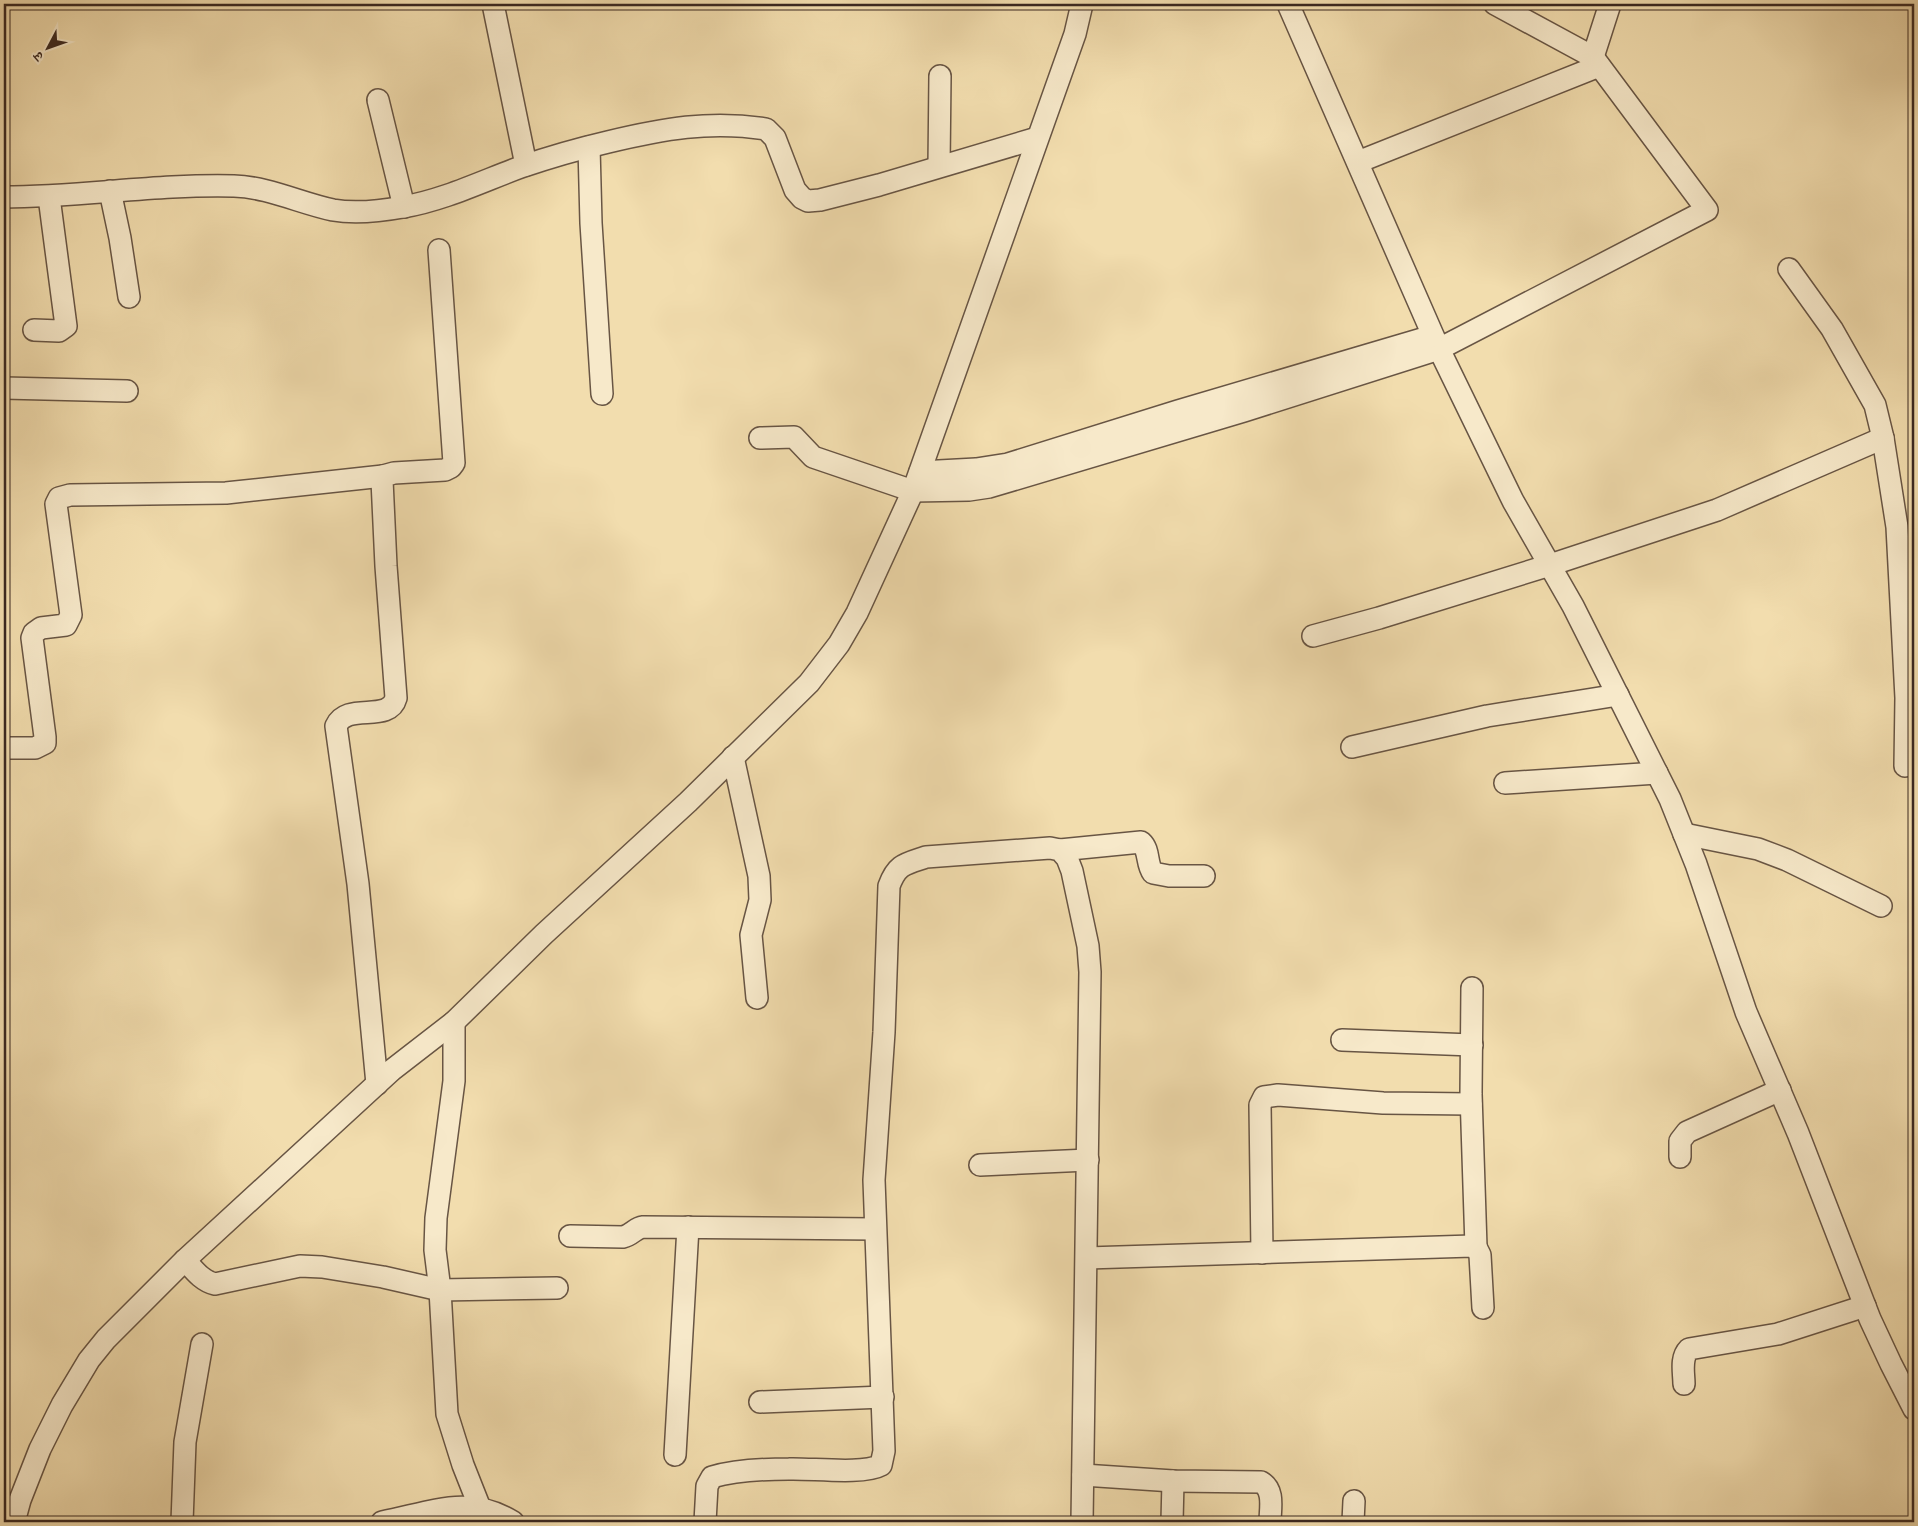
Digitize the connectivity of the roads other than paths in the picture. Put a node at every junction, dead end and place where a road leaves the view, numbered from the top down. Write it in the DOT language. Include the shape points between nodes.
graph roads {
  1 [pos="492,4"];
  2 [pos="1082,4"];
  3 [pos="1288,4"];
  4 [pos="1495,4"];
  5 [pos="1610,4"];
  6 [pos="1596,61"];
  7 [pos="940,76"];
  8 [pos="378,100"];
  9 [pos="1038,138"];
  10 [pos="589,147"];
  11 [pos="1358,162"];
  12 [pos="526,165"];
  13 [pos="939,166"];
  14 [pos="110,191"];
  15 [pos="49,196"];
  16 [pos="4,197"];
  17 [pos="404,207"];
  18 [pos="439,250"];
  19 [pos="1789,269"];
  20 [pos="129,297"];
  21 [pos="34,330"];
  22 [pos="1436,342"];
  23 [pos="4,388"];
  24 [pos="127,391"];
  25 [pos="602,394"];
  26 [pos="760,438"];
  27 [pos="1883,438"];
  28 [pos="383,476"];
  29 [pos="916,481"];
  30 [pos="1550,565"];
  31 [pos="1314,636"];
  32 [pos="1618,695"];
  33 [pos="1352,747"];
  34 [pos="4,748"];
  35 [pos="733,758"];
  36 [pos="1905,766"];
  37 [pos="1656,772"];
  38 [pos="1505,783"];
  39 [pos="1684,834"];
  40 [pos="1060,850"];
  41 [pos="1204,876"];
  42 [pos="1881,906"];
  43 [pos="1472,988"];
  44 [pos="757,998"];
  45 [pos="454,1022"];
  46 [pos="1342,1040"];
  47 [pos="1472,1045"];
  48 [pos="377,1084"];
  49 [pos="1780,1090"];
  50 [pos="1472,1104"];
  51 [pos="1680,1157"];
  52 [pos="1088,1160"];
  53 [pos="980,1165"];
  54 [pos="688,1227"];
  55 [pos="876,1229"];
  56 [pos="570,1236"];
  57 [pos="1476,1247"];
  58 [pos="1262,1253"];
  59 [pos="1087,1258"];
  60 [pos="184,1260"];
  61 [pos="557,1288"];
  62 [pos="440,1290"];
  63 [pos="1865,1306"];
  64 [pos="1483,1308"];
  65 [pos="202,1344"];
  66 [pos="1684,1384"];
  67 [pos="883,1397"];
  68 [pos="1911,1397"];
  69 [pos="760,1402"];
  70 [pos="676,1455"];
  71 [pos="1083,1475"];
  72 [pos="1173,1481"];
  73 [pos="480,1508"];
  74 [pos="14,1522"];
  75 [pos="182,1522"];
  76 [pos="382,1522"];
  77 [pos="513,1522"];
  78 [pos="704,1522"];
  79 [pos="1082,1522"];
  80 [pos="1172,1522"];
  81 [pos="1270,1522"];
  1 -- 12 [label="street"];
  2 -- 9 [label="street" via="1075,34"];
  3 -- 11 [label="street"];
  4 -- 6 [label="street"];
  5 -- 6 [label="street"];
  6 -- 11 [label="street"];
  6 -- 22 [label="street" via="1707,210"];
  7 -- 13 [label="street"];
  8 -- 17 [label="street"];
  9 -- 13 [label="street"];
  9 -- 29 [label="street"];
  10 -- 12 [label="street"];
  10 -- 13 [label="street" via="690,126 766,130 775,138 795,190 808,201 879,185"];
  10 -- 25 [label="street"];
  11 -- 22 [label="street"];
  12 -- 17 [label="street"];
  14 -- 15 [label="street"];
  14 -- 17 [label="street" via="236,186 263,190 334,210 357,212"];
  14 -- 20 [label="street"];
  15 -- 16 [label="street"];
  15 -- 21 [label="street" via="66,326 59,331"];
  18 -- 28 [label="street" via="454,463 445,470"];
  19 -- 27 [label="street" via="1832,329 1875,405"];
  22 -- 29 [label="street" via="1181,420 989,487 969,490"];
  22 -- 30 [label="street" via="1513,501"];
  23 -- 24 [label="street"];
  26 -- 29 [label="street" via="794,437 814,457"];
  27 -- 30 [label="street" via="1717,510"];
  27 -- 36 [label="street" via="1897,527 1906,698"];
  28 -- 34 [label="street" via="226,493 70,494 59,498 56,504 71,615 66,625 41,628 32,638 45,743 36,748"];
  28 -- 48 [label="street" via="395,704 383,710 344,715 339,720 336,733 358,884"];
  29 -- 35 [label="street" via="857,613 839,644 809,683"];
  30 -- 31 [label="street"];
  30 -- 32 [label="street"];
  32 -- 33 [label="street" via="1487,716"];
  32 -- 37 [label="street"];
  35 -- 44 [label="street" via="759,876 760,900 751,935"];
  35 -- 45 [label="street"];
  37 -- 38 [label="street"];
  37 -- 39 [label="street"];
  39 -- 42 [label="street" via="1788,860"];
  39 -- 49 [label="street" via="1746,1012"];
  40 -- 41 [label="street" via="1141,842 1153,873"];
  40 -- 52 [label="street" via="1072,871 1088,946"];
  40 -- 55 [label="street" via="1050,848 926,857 906,863 894,872 889,886 874,1180"];
  43 -- 47 [label="street"];
  45 -- 48 [label="street"];
  45 -- 62 [label="street" via="454,1081 436,1218 435,1250"];
  46 -- 47 [label="street"];
  47 -- 50 [label="street"];
  48 -- 60 [label="street"];
  49 -- 51 [label="street" via="1687,1132 1680,1141"];
  49 -- 63 [label="street"];
  50 -- 57 [label="street"];
  50 -- 58 [label="street" via="1264,1097 1260,1105"];
  52 -- 53 [label="street"];
  52 -- 59 [label="street"];
  54 -- 55 [label="street"];
  54 -- 56 [label="street" via="639,1227 623,1237"];
  54 -- 70 [label="street"];
  55 -- 67 [label="street"];
  57 -- 58 [label="street"];
  57 -- 64 [label="street" via="1480,1255"];
  58 -- 59 [label="street"];
  59 -- 71 [label="street"];
  60 -- 62 [label="street" via="201,1278 216,1284 300,1266 383,1277"];
  60 -- 74 [label="street" via="89,1360 40,1449"];
  61 -- 62 [label="street"];
  62 -- 73 [label="street" via="448,1414"];
  63 -- 66 [label="street" via="1778,1334 1688,1350 1683,1359"];
  63 -- 68 [label="street" via="1891,1364"];
  65 -- 75 [label="street" via="185,1442"];
  67 -- 69 [label="street"];
  67 -- 78 [label="street" via="884,1450 881,1465 863,1469 751,1471 712,1477 707,1486"];
  71 -- 72 [label="street"];
  71 -- 79 [label="street"];
  72 -- 80 [label="street"];
  72 -- 81 [label="street" via="1262,1482 1270,1490"];
  73 -- 76 [label="street" via="452,1507"];
  73 -- 77 [label="street"];
}
